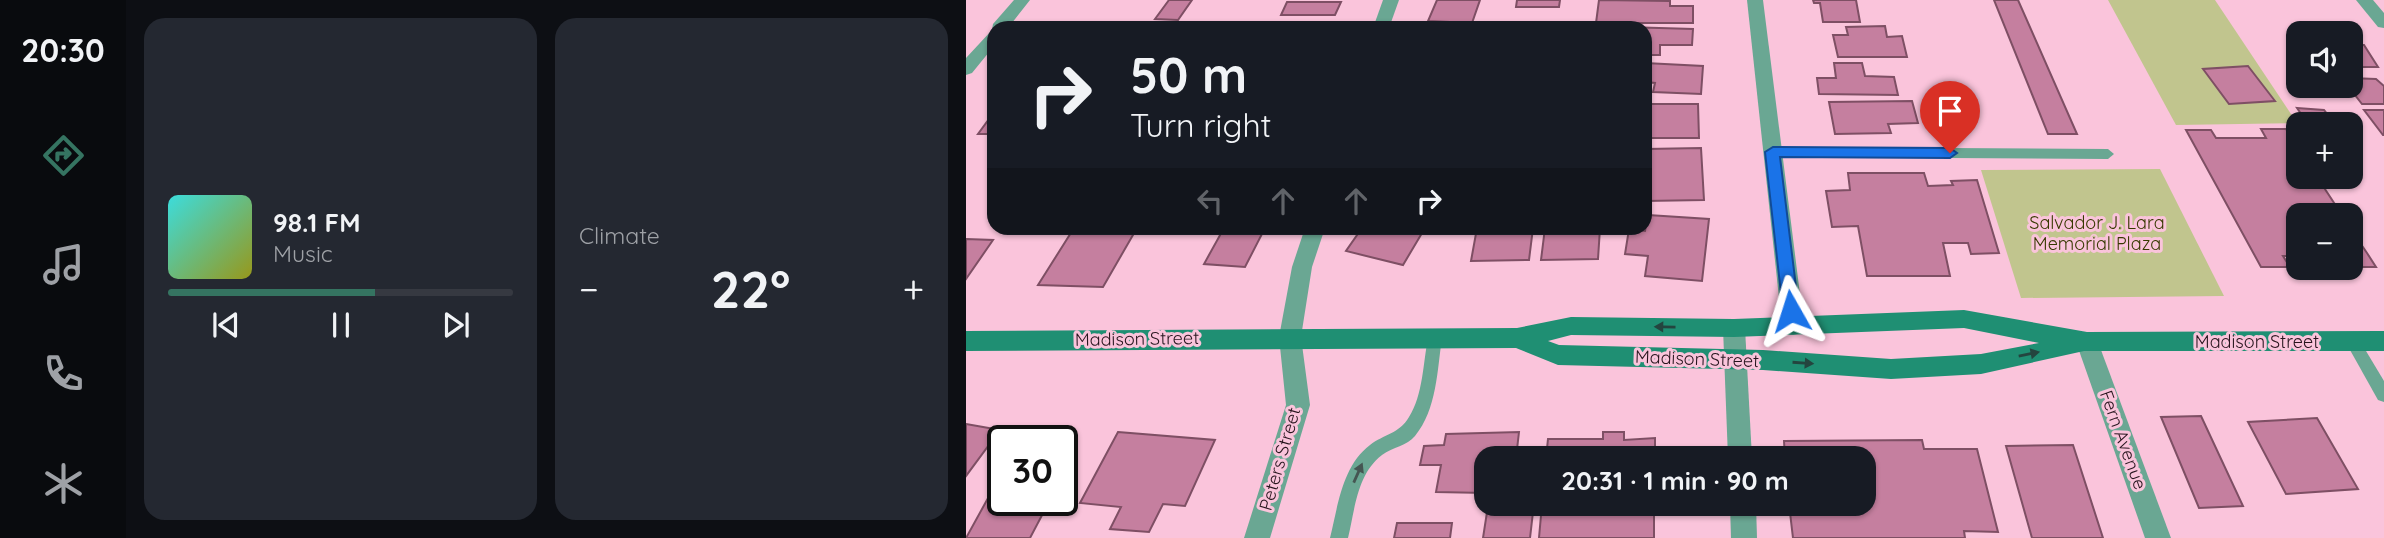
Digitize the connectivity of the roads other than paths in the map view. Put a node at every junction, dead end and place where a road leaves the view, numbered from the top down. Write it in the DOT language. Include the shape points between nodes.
graph roads {
  1 [pos="1022,0"];
  2 [pos="1391,0"];
  3 [pos="1755,0"];
  4 [pos="2364,0"];
  5 [pos="1005,21"];
  6 [pos="1384,21"];
  7 [pos="2384,23"];
  8 [pos="987,44"];
  9 [pos="966,69"];
  10 [pos="1773,152"];
  11 [pos="2108,154"];
  12 [pos="1313,235"];
  13 [pos="1793,326"];
  14 [pos="1734,328"];
  15 [pos="1290,337"];
  16 [pos="1435,338"];
  17 [pos="1517,338"];
  18 [pos="966,341"];
  19 [pos="2352,341"];
  20 [pos="2384,341"];
  21 [pos="2087,342"];
  22 [pos="1735,360"];
  23 [pos="2384,395"];
  24 [pos="1739,446"];
  25 [pos="1743,516"];
  26 [pos="1257,538"];
  27 [pos="1339,538"];
  28 [pos="1744,538"];
  29 [pos="2158,538"];
  1 -- 5 [label="street"];
  2 -- 6 [label="street"];
  3 -- 10 [label="street"];
  4 -- 7 [label="street"];
  8 -- 9 [label="street"];
  10 -- 11 [label="lane"];
  10 -- 13 [label="street"];
  12 -- 15 [label="street, Peters Street"];
  13 -- 14 [label="street, Madison Street"];
  13 -- 21 [label="street, Madison Street" via="1964,319"];
  14 -- 17 [label="street, Madison Street, one-way" via="1571,326"];
  14 -- 22 [label="street"];
  15 -- 16 [label="street, Madison Street"];
  15 -- 18 [label="street, Madison Street"];
  15 -- 26 [label="street, Peters Street" via="1298,405"];
  16 -- 17 [label="street, Madison Street"];
  27 -- 16 [label="lane, one-way" via="1359,468 1379,447 1408,433 1416,419"];
  17 -- 22 [label="street, Madison Street" via="1558,355"];
  19 -- 20 [label="street, Madison Street"];
  19 -- 21 [label="street, Madison Street"];
  19 -- 23 [label="lane"];
  22 -- 21 [label="street, Madison Street, one-way" via="1891,369 1981,364"];
  21 -- 29 [label="street, Fern Avenue"];
  22 -- 24 [label="street"];
  25 -- 28 [label="street"];
}
